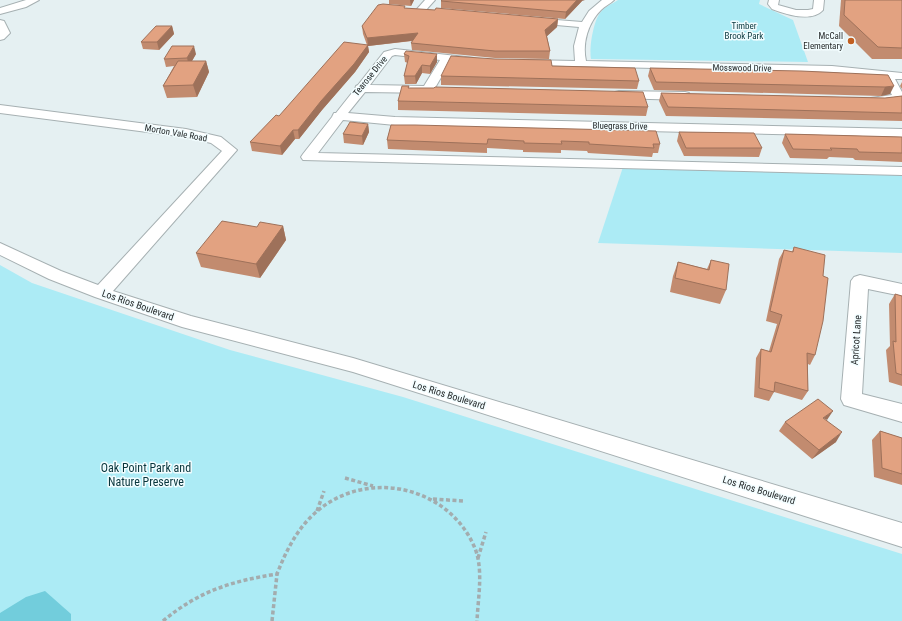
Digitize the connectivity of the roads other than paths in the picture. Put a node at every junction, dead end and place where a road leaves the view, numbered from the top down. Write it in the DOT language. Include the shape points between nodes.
graph roads {
  1 [pos="34,0"];
  2 [pos="430,0"];
  3 [pos="609,0"];
  4 [pos="774,0"];
  5 [pos="819,0"];
  6 [pos="409,8"];
  7 [pos="422,9"];
  8 [pos="0,11"];
  9 [pos="438,11"];
  10 [pos="523,19"];
  11 [pos="0,23"];
  12 [pos="585,25"];
  13 [pos="0,37"];
  14 [pos="447,58"];
  15 [pos="488,62"];
  16 [pos="518,63"];
  17 [pos="581,64"];
  18 [pos="888,74"];
  19 [pos="902,76"];
  20 [pos="360,88"];
  21 [pos="428,90"];
  22 [pos="444,90"];
  23 [pos="611,94"];
  24 [pos="698,96"];
  25 [pos="865,100"];
  26 [pos="0,109"];
  27 [pos="338,116"];
  28 [pos="902,133"];
  29 [pos="902,171"];
  30 [pos="0,248"];
  31 [pos="902,290"];
  32 [pos="101,293"];
  33 [pos="902,413"];
  34 [pos="902,535"];
  1 -- 8 [label="street"];
  2 -- 7 [label="street"];
  3 -- 12 [label="street" via="590,15"];
  4 -- 5 [label="street" via="775,7 806,13 818,10"];
  6 -- 7 [label="street"];
  7 -- 9 [label="street"];
  10 -- 12 [label="street"];
  11 -- 13 [label="street" via="5,33"];
  12 -- 17 [label="street" via="578,46"];
  14 -- 15 [label="street, Tearose Drive"];
  14 -- 20 [label="street, Tearose Drive" via="395,52 388,54"];
  14 -- 21 [label="street"];
  16 -- 17 [label="street"];
  17 -- 18 [label="street, Mosswood Drive" via="832,69"];
  18 -- 19 [label="street, Mosswood Drive"];
  18 -- 25 [label="street" via="898,93 897,98"];
  20 -- 21 [label="street"];
  20 -- 27 [label="street, Tearose Drive"];
  21 -- 22 [label="street"];
  23 -- 24 [label="street"];
  26 -- 32 [label="street, Morton Vale Road" via="186,133 216,140 230,150"];
  27 -- 28 [label="street, Bluegrass Drive" via="395,121"];
  27 -- 29 [label="street, Tearose Drive" via="308,157"];
  30 -- 32 [label="street, Los Rios Boulevard" via="55,275"];
  31 -- 33 [label="street, Apricot Lane" via="860,281 851,399"];
  32 -- 34 [label="street, Los Rios Boulevard" via="188,322 353,365"];
}
